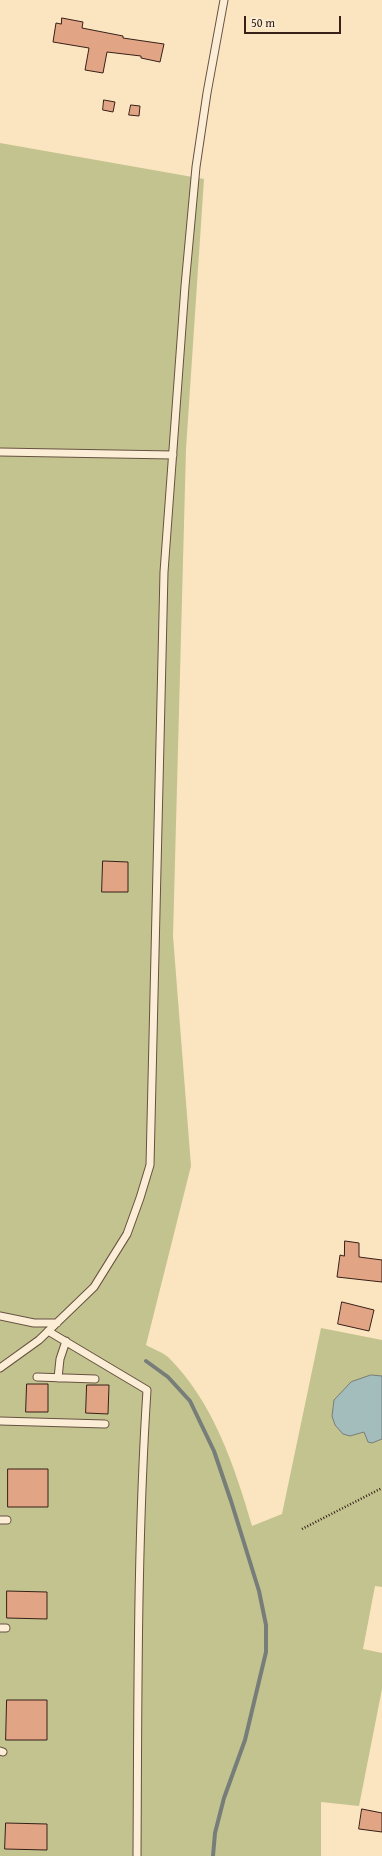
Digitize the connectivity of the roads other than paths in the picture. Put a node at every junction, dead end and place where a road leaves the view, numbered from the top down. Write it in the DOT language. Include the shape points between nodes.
graph roads {
  1 [pos="224,0"];
  2 [pos="0,452"];
  3 [pos="173,455"];
  4 [pos="0,1316"];
  5 [pos="57,1322"];
  6 [pos="48,1331"];
  7 [pos="66,1341"];
  8 [pos="0,1368"];
  9 [pos="37,1377"];
  10 [pos="58,1378"];
  11 [pos="95,1379"];
  12 [pos="0,1421"];
  13 [pos="105,1424"];
  14 [pos="137,1856"];
  1 -- 3 [label="lane" via="196,167"];
  2 -- 3 [label="lane"];
  3 -- 5 [label="lane" via="164,572 150,1165 127,1234 94,1287"];
  4 -- 5 [label="lane" via="34,1323"];
  5 -- 6 [label="lane"];
  6 -- 7 [label="lane"];
  6 -- 8 [label="lane"];
  7 -- 10 [label="lane" via="60,1359"];
  7 -- 14 [label="lane" via="147,1390 140,1568"];
  9 -- 10 [label="lane"];
  10 -- 11 [label="lane"];
  12 -- 13 [label="lane"];
}
